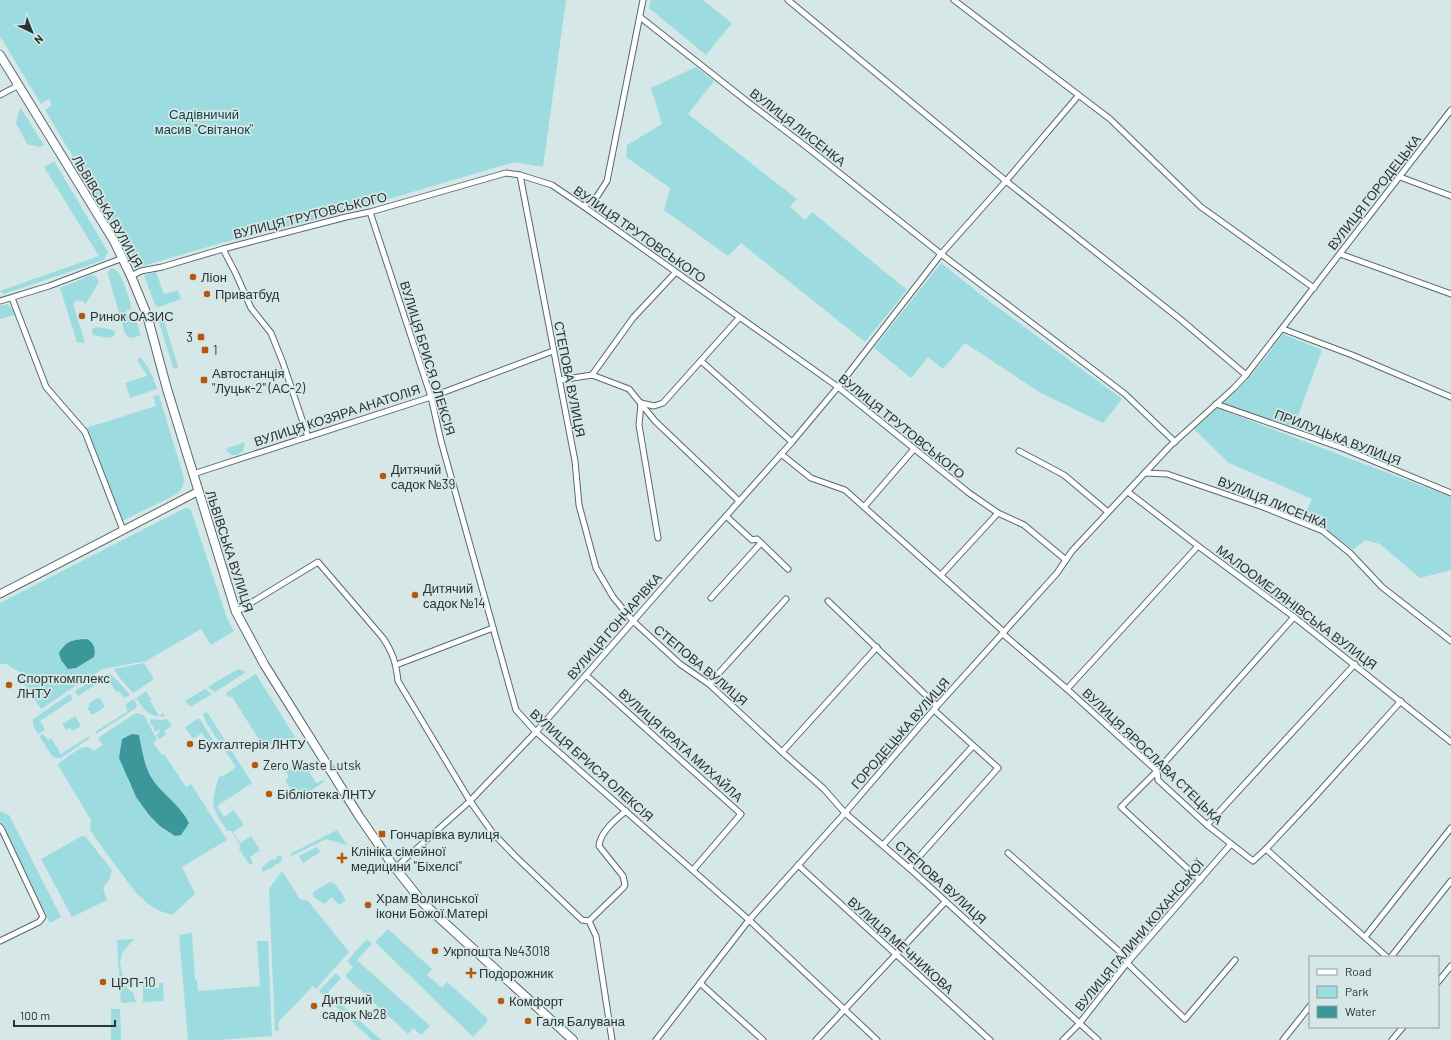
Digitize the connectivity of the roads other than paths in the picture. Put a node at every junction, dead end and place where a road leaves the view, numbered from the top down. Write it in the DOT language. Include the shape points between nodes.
graph roads {
  1 [pos="643,0"];
  2 [pos="788,0"];
  3 [pos="954,0"];
  4 [pos="640,17"];
  5 [pos="0,55"];
  6 [pos="19,85"];
  7 [pos="0,95"];
  8 [pos="1078,96"];
  9 [pos="1451,110"];
  10 [pos="520,175"];
  11 [pos="1400,177"];
  12 [pos="1006,181"];
  13 [pos="1451,196"];
  14 [pos="583,206"];
  15 [pos="370,212"];
  16 [pos="223,248"];
  17 [pos="941,254"];
  18 [pos="1340,254"];
  19 [pos="123,258"];
  20 [pos="675,273"];
  21 [pos="132,276"];
  22 [pos="1314,288"];
  23 [pos="1451,294"];
  24 [pos="12,298"];
  25 [pos="0,301"];
  26 [pos="739,318"];
  27 [pos="1283,329"];
  28 [pos="553,351"];
  29 [pos="701,361"];
  30 [pos="592,375"];
  31 [pos="1246,375"];
  32 [pos="560,380"];
  33 [pos="838,387"];
  34 [pos="1451,390"];
  35 [pos="431,396"];
  36 [pos="1449,396"];
  37 [pos="641,403"];
  38 [pos="1216,404"];
  39 [pos="308,437"];
  40 [pos="792,442"];
  41 [pos="1175,442"];
  42 [pos="914,449"];
  43 [pos="1019,451"];
  44 [pos="781,454"];
  45 [pos="1146,473"];
  46 [pos="193,474"];
  47 [pos="198,491"];
  48 [pos="1128,492"];
  49 [pos="1451,493"];
  50 [pos="740,501"];
  51 [pos="864,507"];
  52 [pos="1108,512"];
  53 [pos="998,513"];
  54 [pos="726,516"];
  55 [pos="123,530"];
  56 [pos="658,538"];
  57 [pos="761,543"];
  58 [pos="1198,546"];
  59 [pos="1066,560"];
  60 [pos="788,569"];
  61 [pos="941,575"];
  62 [pos="1,591"];
  63 [pos="711,598"];
  64 [pos="786,599"];
  65 [pos="828,601"];
  66 [pos="236,612"];
  67 [pos="1294,617"];
  68 [pos="633,621"];
  69 [pos="493,628"];
  70 [pos="1004,633"];
  71 [pos="1451,641"];
  72 [pos="877,647"];
  73 [pos="1355,664"];
  74 [pos="396,665"];
  75 [pos="586,675"];
  76 [pos="709,684"];
  77 [pos="1067,689"];
  78 [pos="1400,701"];
  79 [pos="936,708"];
  80 [pos="536,732"];
  81 [pos="1451,742"];
  82 [pos="973,746"];
  83 [pos="782,752"];
  84 [pos="1157,771"];
  85 [pos="470,801"];
  86 [pos="626,811"];
  87 [pos="845,813"];
  88 [pos="1207,825"];
  89 [pos="0,827"];
  90 [pos="1451,828"];
  91 [pos="1231,844"];
  92 [pos="883,845"];
  93 [pos="1266,849"];
  94 [pos="1008,853"];
  95 [pos="798,865"];
  96 [pos="395,868"];
  97 [pos="910,868"];
  98 [pos="693,870"];
  99 [pos="1200,880"];
  100 [pos="1451,881"];
  101 [pos="945,902"];
  102 [pos="749,920"];
  103 [pos="590,921"];
  104 [pos="1365,937"];
  105 [pos="0,942"];
  106 [pos="896,955"];
  107 [pos="1386,956"];
  108 [pos="1392,956"];
  109 [pos="1235,960"];
  110 [pos="1127,964"];
  111 [pos="1451,966"];
  112 [pos="1439,981"];
  113 [pos="700,983"];
  114 [pos="1309,1007"];
  115 [pos="844,1009"];
  116 [pos="1079,1024"];
  117 [pos="1402,1028"];
  118 [pos="1394,1038"];
  119 [pos="573,1040"];
  120 [pos="612,1040"];
  121 [pos="656,1040"];
  122 [pos="763,1040"];
  123 [pos="816,1040"];
  124 [pos="877,1040"];
  125 [pos="990,1040"];
  126 [pos="1063,1040"];
  127 [pos="1098,1040"];
  128 [pos="1283,1040"];
  129 [pos="1401,1040"];
  1 -- 4 [label="street"];
  2 -- 12 [label="street"];
  3 -- 8 [label="street"];
  4 -- 14 [label="street" via="607,180 596,198"];
  4 -- 17 [label="street, ВУЛИЦЯ ЛИСЕНКА"];
  5 -- 6 [label="main road, ЛЬВІВСЬКА ВУЛИЦЯ"];
  6 -- 7 [label="street"];
  6 -- 19 [label="main road, ЛЬВІВСЬКА ВУЛИЦЯ"];
  8 -- 12 [label="street"];
  8 -- 22 [label="street" via="1110,119 1201,207"];
  9 -- 11 [label="street, ВУЛИЦЯ ГОРОДЕЦЬКА"];
  10 -- 14 [label="street, ВУЛИЦЯ ТРУТОВСЬКОГО" via="552,185"];
  10 -- 15 [label="street, ВУЛИЦЯ ТРУТОВСЬКОГО" via="506,173"];
  10 -- 28 [label="street, СТЕПОВА ВУЛИЦЯ"];
  11 -- 13 [label="street"];
  11 -- 18 [label="street, ВУЛИЦЯ ГОРОДЕЦЬКА"];
  12 -- 17 [label="street"];
  12 -- 31 [label="street" via="1180,319"];
  14 -- 20 [label="street, ВУЛИЦЯ ТРУТОВСЬКОГО"];
  15 -- 16 [label="street, ВУЛИЦЯ ТРУТОВСЬКОГО"];
  15 -- 35 [label="street, ВУЛИЦЯ БРИСЯ ОЛЕКСІЯ"];
  16 -- 21 [label="street, ВУЛИЦЯ ТРУТОВСЬКОГО" via="141,271"];
  16 -- 39 [label="street" via="251,308 271,333"];
  17 -- 33 [label="street"];
  17 -- 41 [label="street, ВУЛИЦЯ ЛИСЕНКА" via="1125,394"];
  18 -- 22 [label="street, ВУЛИЦЯ ГОРОДЕЦЬКА"];
  18 -- 23 [label="street"];
  19 -- 21 [label="main road, ЛЬВІВСЬКА ВУЛИЦЯ"];
  19 -- 24 [label="street"];
  20 -- 26 [label="street, ВУЛИЦЯ ТРУТОВСЬКОГО"];
  20 -- 30 [label="street" via="633,318"];
  21 -- 46 [label="main road, ЛЬВІВСЬКА ВУЛИЦЯ"];
  22 -- 27 [label="street, ВУЛИЦЯ ГОРОДЕЦЬКА"];
  24 -- 25 [label="street"];
  24 -- 55 [label="street" via="46,388 85,432"];
  26 -- 29 [label="street"];
  26 -- 33 [label="street, ВУЛИЦЯ ТРУТОВСЬКОГО"];
  27 -- 31 [label="street, ВУЛИЦЯ ГОРОДЕЦЬКА"];
  27 -- 36 [label="street"];
  28 -- 32 [label="street, СТЕПОВА ВУЛИЦЯ"];
  28 -- 35 [label="street, ВУЛИЦЯ КОЗЯРА АНАТОЛІЯ"];
  29 -- 37 [label="street" via="663,403 654,406"];
  29 -- 40 [label="street"];
  30 -- 32 [label="street"];
  30 -- 37 [label="street" via="629,389"];
  31 -- 38 [label="street, ГОРОДЕЦЬКА ВУЛИЦЯ"];
  32 -- 68 [label="street, СТЕПОВА ВУЛИЦЯ" via="575,461 578,505 596,568 613,597"];
  33 -- 40 [label="street, ВУЛИЦЯ ГОНЧАРІВКА"];
  33 -- 42 [label="street, ВУЛИЦЯ ТРУТОВСЬКОГО"];
  34 -- 36 [label="street"];
  35 -- 39 [label="street, ВУЛИЦЯ КОЗЯРА АНАТОЛІЯ"];
  35 -- 69 [label="street, ВУЛИЦЯ БРИСЯ ОЛЕКСІЯ"];
  37 -- 50 [label="street" via="655,421"];
  37 -- 56 [label="street" via="639,424"];
  38 -- 41 [label="street, ГОРОДЕЦЬКА ВУЛИЦЯ"];
  38 -- 49 [label="street, ПРИЛУЦЬКА ВУЛИЦЯ" via="1342,448"];
  39 -- 46 [label="street, ВУЛИЦЯ КОЗЯРА АНАТОЛІЯ"];
  40 -- 44 [label="street, ВУЛИЦЯ ГОНЧАРІВКА"];
  41 -- 45 [label="street, ГОРОДЕЦЬКА ВУЛИЦЯ"];
  42 -- 51 [label="street"];
  42 -- 53 [label="street, ВУЛИЦЯ ТРУТОВСЬКОГО"];
  43 -- 52 [label="street" via="1064,475"];
  44 -- 50 [label="street, ВУЛИЦЯ ГОНЧАРІВКА"];
  44 -- 51 [label="street, ВУЛИЦЯ ЯРОСЛАВА СТЕЦЬКА" via="811,478 844,490"];
  45 -- 48 [label="street, ГОРОДЕЦЬКА ВУЛИЦЯ"];
  45 -- 71 [label="street, ВУЛИЦЯ ЛИСЕНКА" via="1167,474 1323,531 1350,553 1382,587"];
  46 -- 47 [label="main road, ЛЬВІВСЬКА ВУЛИЦЯ"];
  47 -- 55 [label="main road"];
  47 -- 66 [label="main road, ЛЬВІВСЬКА ВУЛИЦЯ"];
  48 -- 52 [label="street, ГОРОДЕЦЬКА ВУЛИЦЯ"];
  48 -- 58 [label="street, МАЛООМЕЛЯНІВСЬКА ВУЛИЦЯ"];
  50 -- 54 [label="street, ВУЛИЦЯ ГОНЧАРІВКА"];
  51 -- 61 [label="street, ВУЛИЦЯ ЯРОСЛАВА СТЕЦЬКА"];
  52 -- 59 [label="street, ГОРОДЕЦЬКА ВУЛИЦЯ"];
  53 -- 59 [label="street, ВУЛИЦЯ ТРУТОВСЬКОГО" via="1024,525"];
  53 -- 61 [label="street"];
  54 -- 57 [label="street" via="752,540 757,539"];
  54 -- 68 [label="street, ВУЛИЦЯ ГОНЧАРІВКА"];
  55 -- 62 [label="main road"];
  57 -- 60 [label="street"];
  57 -- 63 [label="street"];
  58 -- 67 [label="street, МАЛООМЕЛЯНІВСЬКА ВУЛИЦЯ"];
  58 -- 77 [label="street"];
  59 -- 70 [label="street, ГОРОДЕЦЬКА ВУЛИЦЯ"];
  61 -- 70 [label="street, ВУЛИЦЯ ЯРОСЛАВА СТЕЦЬКА"];
  64 -- 76 [label="street"];
  65 -- 72 [label="street"];
  66 -- 74 [label="street" via="318,562 383,638 391,650"];
  66 -- 96 [label="main road, ЛЬВІВСЬКА ВУЛИЦЯ" via="299,722"];
  67 -- 73 [label="street, МАЛООМЕЛЯНІВСЬКА ВУЛИЦЯ"];
  67 -- 84 [label="street"];
  68 -- 75 [label="street, ВУЛИЦЯ ГОНЧАРІВКА"];
  68 -- 76 [label="street, СТЕПОВА ВУЛИЦЯ" via="680,664"];
  69 -- 74 [label="street"];
  69 -- 80 [label="street, ВУЛИЦЯ БРИСЯ ОЛЕКСІЯ" via="516,710"];
  70 -- 77 [label="street, ВУЛИЦЯ ЯРОСЛАВА СТЕЦЬКА"];
  70 -- 79 [label="street, ГОРОДЕЦЬКА ВУЛИЦЯ"];
  72 -- 79 [label="street"];
  72 -- 83 [label="street"];
  73 -- 78 [label="street, МАЛООМЕЛЯНІВСЬКА ВУЛИЦЯ"];
  73 -- 88 [label="street"];
  74 -- 85 [label="street" via="398,681"];
  75 -- 80 [label="street, ВУЛИЦЯ ГОНЧАРІВКА"];
  75 -- 98 [label="street, ВУЛИЦЯ КРАТА МИХАЙЛА" via="741,814"];
  76 -- 83 [label="street, СТЕПОВА ВУЛИЦЯ"];
  77 -- 84 [label="street, ВУЛИЦЯ ЯРОСЛАВА СТЕЦЬКА"];
  78 -- 81 [label="street, МАЛООМЕЛЯНІВСЬКА ВУЛИЦЯ"];
  78 -- 93 [label="street"];
  79 -- 82 [label="street"];
  79 -- 87 [label="street, ГОРОДЕЦЬКА ВУЛИЦЯ"];
  80 -- 85 [label="street, ВУЛИЦЯ ГОНЧАРІВКА"];
  80 -- 86 [label="street, ВУЛИЦЯ БРИСЯ ОЛЕКСІЯ"];
  82 -- 92 [label="street"];
  82 -- 97 [label="street" via="998,768"];
  83 -- 87 [label="street, СТЕПОВА ВУЛИЦЯ" via="824,789"];
  84 -- 88 [label="street, ВУЛИЦЯ ЯРОСЛАВА СТЕЦЬКА" via="1158,780"];
  84 -- 99 [label="street" via="1121,808"];
  85 -- 96 [label="street, ВУЛИЦЯ ГОНЧАРІВКА"];
  85 -- 103 [label="street" via="492,832 515,856 582,920"];
  86 -- 98 [label="street, ВУЛИЦЯ БРИСЯ ОЛЕКСІЯ"];
  86 -- 103 [label="street" via="604,833 599,846 622,876 625,884"];
  87 -- 92 [label="street, СТЕПОВА ВУЛИЦЯ"];
  87 -- 95 [label="street, ГОРОДЕЦЬКА ВУЛИЦЯ"];
  88 -- 91 [label="street, ВУЛИЦЯ ЯРОСЛАВА СТЕЦЬКА"];
  89 -- 105 [label="street" via="43,914 39,922"];
  90 -- 104 [label="street"];
  91 -- 93 [label="street, ВУЛИЦЯ ЯРОСЛАВА СТЕЦЬКА" via="1253,861"];
  91 -- 99 [label="street, ВУЛИЦЯ ГАЛИНИ КОХАНСЬКОЇ"];
  92 -- 97 [label="street, СТЕПОВА ВУЛИЦЯ"];
  93 -- 104 [label="street"];
  94 -- 110 [label="street" via="1120,952"];
  95 -- 102 [label="street, ГОРОДЕЦЬКА ВУЛИЦЯ"];
  95 -- 106 [label="street, ВУЛИЦЯ МЕЧНИКОВА"];
  96 -- 119 [label="main road, ЛЬВІВСЬКА ВУЛИЦЯ" via="423,903"];
  97 -- 101 [label="street, СТЕПОВА ВУЛИЦЯ"];
  98 -- 102 [label="street, ВУЛИЦЯ БРИСЯ ОЛЕКСІЯ"];
  99 -- 110 [label="street, ВУЛИЦЯ ГАЛИНИ КОХАНСЬКОЇ"];
  100 -- 108 [label="street"];
  101 -- 106 [label="street"];
  101 -- 116 [label="street, СТЕПОВА ВУЛИЦЯ"];
  102 -- 113 [label="street, ГОРОДЕЦЬКА ВУЛИЦЯ"];
  102 -- 115 [label="street, ВУЛИЦЯ БРИСЯ ОЛЕКСІЯ"];
  103 -- 120 [label="street" via="596,936"];
  104 -- 107 [label="street"];
  106 -- 115 [label="street"];
  106 -- 125 [label="street, ВУЛИЦЯ МЕЧНИКОВА"];
  109 -- 110 [label="street" via="1185,1019"];
  110 -- 116 [label="street, ВУЛИЦЯ ГАЛИНИ КОХАНСЬКОЇ"];
  111 -- 112 [label="street"];
  113 -- 121 [label="street, ГОРОДЕЦЬКА ВУЛИЦЯ"];
  113 -- 122 [label="street"];
  114 -- 128 [label="street"];
  115 -- 123 [label="street"];
  115 -- 124 [label="street, ВУЛИЦЯ БРИСЯ ОЛЕКСІЯ"];
  116 -- 126 [label="street, ВУЛИЦЯ ГАЛИНИ КОХАНСЬКОЇ"];
  116 -- 127 [label="street, СТЕПОВА ВУЛИЦЯ"];
  117 -- 118 [label="street"];
  118 -- 129 [label="street"];
}
